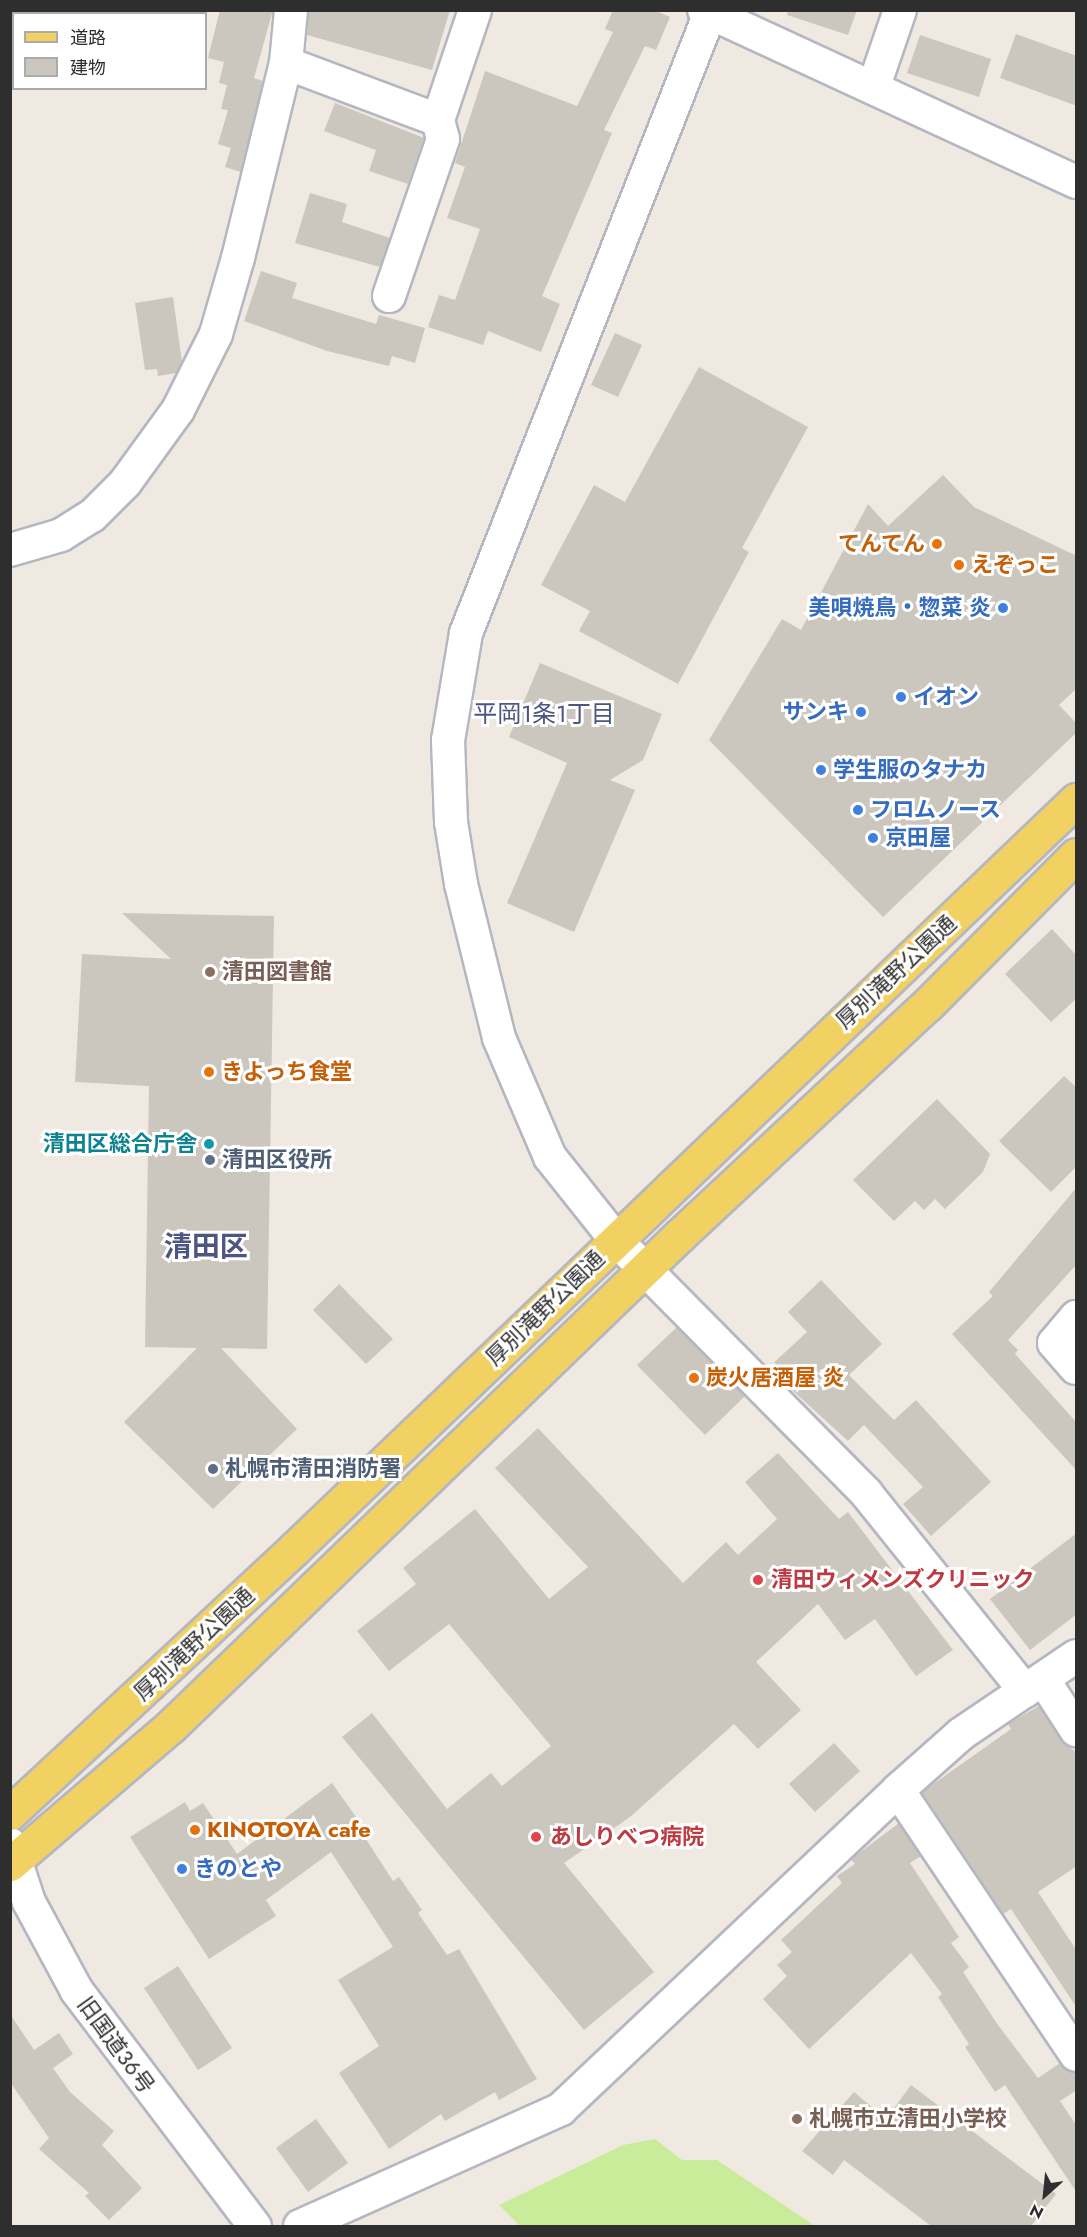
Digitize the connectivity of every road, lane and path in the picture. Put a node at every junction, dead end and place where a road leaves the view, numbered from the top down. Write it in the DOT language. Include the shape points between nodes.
graph roads {
  1 [pos="291,10"];
  2 [pos="475,10"];
  3 [pos="900,10"];
  4 [pos="707,12"];
  5 [pos="286,63"];
  6 [pos="874,86"];
  7 [pos="438,120"];
  8 [pos="1077,182"];
  9 [pos="388,296"];
  10 [pos="10,550"];
  11 [pos="1077,800"];
  12 [pos="1077,855"];
  13 [pos="925,945"];
  14 [pos="956,975"];
  15 [pos="616,1240"];
  16 [pos="646,1269"];
  17 [pos="1077,1317"];
  18 [pos="1077,1368"];
  19 [pos="1077,1656"];
  20 [pos="1034,1685"];
  21 [pos="1077,1731"];
  22 [pos="898,1790"];
  23 [pos="10,1814"];
  24 [pos="12,1856"];
  25 [pos="1077,2055"];
  26 [pos="255,2226"];
  27 [pos="300,2226"];
  1 -- 5 [label="street"];
  2 -- 7 [label="street"];
  3 -- 6 [label="street"];
  4 -- 6 [label="street"];
  4 -- 15 [label="street" via="488,571 466,633 448,740 451,822 461,884 499,1038 550,1157"];
  5 -- 7 [label="street"];
  5 -- 10 [label="street" via="216,334 178,410 125,483 92,516 61,535"];
  6 -- 8 [label="street"];
  7 -- 9 [label="street" via="443,139"];
  11 -- 13 [label="main road, 厚別滝野公園通"];
  12 -- 14 [label="main road, 厚別滝野公園通"];
  13 -- 14 [label="main road"];
  13 -- 15 [label="main road, 厚別滝野公園通"];
  14 -- 16 [label="main road, 厚別滝野公園通"];
  15 -- 16 [label="street"];
  15 -- 23 [label="main road, 厚別滝野公園通" via="190,1648"];
  16 -- 20 [label="street" via="866,1493"];
  16 -- 24 [label="main road, 厚別滝野公園通" via="171,1726"];
  17 -- 18 [label="street" via="1054,1343"];
  19 -- 20 [label="street"];
  20 -- 21 [label="street"];
  20 -- 22 [label="street" via="961,1734"];
  22 -- 25 [label="street"];
  22 -- 27 [label="street" via="561,2109"];
  24 -- 26 [label="street, 旧国道36号" via="29,1902 77,1991"];
}
